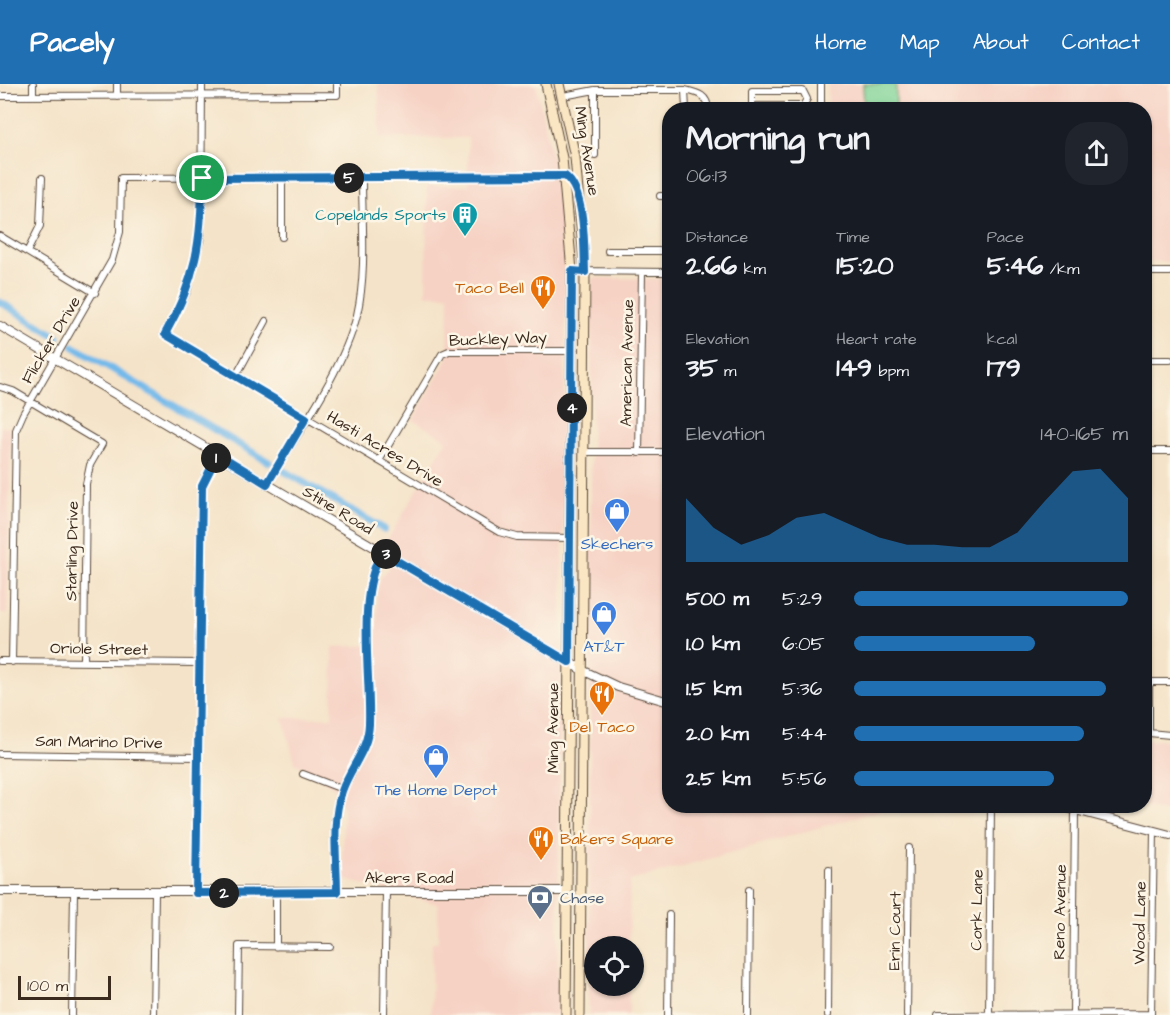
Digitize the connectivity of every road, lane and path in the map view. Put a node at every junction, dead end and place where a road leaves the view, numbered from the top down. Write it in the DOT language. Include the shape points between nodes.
graph roads {
  1 [pos="33,84"];
  2 [pos="117,84"];
  3 [pos="202,84"];
  4 [pos="337,84"];
  5 [pos="546,84"];
  6 [pos="559,84"];
  7 [pos="821,84"];
  8 [pos="595,90"];
  9 [pos="686,90"];
  10 [pos="0,96"];
  11 [pos="33,96"];
  12 [pos="117,96"];
  13 [pos="202,96"];
  14 [pos="563,96"];
  15 [pos="807,99"];
  16 [pos="821,99"];
  17 [pos="686,102"];
  18 [pos="708,102"];
  19 [pos="752,102"];
  20 [pos="805,102"];
  21 [pos="821,102"];
  22 [pos="558,136"];
  23 [pos="595,155"];
  24 [pos="577,171"];
  25 [pos="565,176"];
  26 [pos="42,178"];
  27 [pos="202,178"];
  28 [pos="282,178"];
  29 [pos="362,178"];
  30 [pos="582,216"];
  31 [pos="0,236"];
  32 [pos="282,237"];
  33 [pos="662,250"];
  34 [pos="608,251"];
  35 [pos="27,252"];
  36 [pos="572,271"];
  37 [pos="585,272"];
  38 [pos="662,272"];
  39 [pos="1152,272"];
  40 [pos="1170,272"];
  41 [pos="642,273"];
  42 [pos="95,293"];
  43 [pos="266,321"];
  44 [pos="0,326"];
  45 [pos="571,351"];
  46 [pos="56,359"];
  47 [pos="1152,360"];
  48 [pos="1170,360"];
  49 [pos="236,376"];
  50 [pos="0,387"];
  51 [pos="572,393"];
  52 [pos="31,401"];
  53 [pos="306,418"];
  54 [pos="1152,451"];
  55 [pos="1170,451"];
  56 [pos="584,452"];
  57 [pos="662,452"];
  58 [pos="571,453"];
  59 [pos="639,453"];
  60 [pos="218,454"];
  61 [pos="379,461"];
  62 [pos="267,484"];
  63 [pos="583,501"];
  64 [pos="570,538"];
  65 [pos="382,552"];
  66 [pos="0,661"];
  67 [pos="12,662"];
  68 [pos="84,662"];
  69 [pos="569,662"];
  70 [pos="199,663"];
  71 [pos="582,670"];
  72 [pos="1152,682"];
  73 [pos="1170,682"];
  74 [pos="662,700"];
  75 [pos="1152,734"];
  76 [pos="1170,735"];
  77 [pos="0,754"];
  78 [pos="198,757"];
  79 [pos="303,774"];
  80 [pos="342,789"];
  81 [pos="568,812"];
  82 [pos="991,813"];
  83 [pos="1075,813"];
  84 [pos="1089,813"];
  85 [pos="1154,831"];
  86 [pos="1170,835"];
  87 [pos="909,848"];
  88 [pos="829,870"];
  89 [pos="579,875"];
  90 [pos="749,890"];
  91 [pos="0,891"];
  92 [pos="386,891"];
  93 [pos="567,891"];
  94 [pos="74,892"];
  95 [pos="276,892"];
  96 [pos="337,892"];
  97 [pos="155,893"];
  98 [pos="196,893"];
  99 [pos="669,915"];
  100 [pos="276,947"];
  101 [pos="330,947"];
  102 [pos="580,956"];
  103 [pos="567,967"];
  104 [pos="989,1014"];
  105 [pos="1073,1014"];
  106 [pos="72,1015"];
  107 [pos="153,1015"];
  108 [pos="238,1015"];
  109 [pos="384,1015"];
  110 [pos="566,1015"];
  111 [pos="572,1015"];
  112 [pos="580,1015"];
  113 [pos="668,1015"];
  114 [pos="748,1015"];
  115 [pos="828,1015"];
  116 [pos="907,1015"];
  117 [pos="938,1015"];
  118 [pos="1151,1015"];
  1 -- 11 [label="street"];
  2 -- 12 [label="street"];
  3 -- 13 [label="street"];
  4 -- 13 [label="street" via="337,95"];
  5 -- 22 [label="main road, Ming Avenue"];
  6 -- 14 [label="main road, Ming Avenue"];
  7 -- 16 [label="street"];
  8 -- 9 [label="street"];
  8 -- 14 [label="street"];
  8 -- 23 [label="street"];
  9 -- 17 [label="street"];
  9 -- 18 [label="street" via="704,96"];
  10 -- 11 [label="street"];
  11 -- 12 [label="street"];
  12 -- 13 [label="street"];
  13 -- 27 [label="street"];
  14 -- 24 [label="main road, Ming Avenue"];
  15 -- 16 [label="street"];
  15 -- 19 [label="street" via="803,91 752,91"];
  15 -- 20 [label="street"];
  16 -- 21 [label="street"];
  22 -- 24 [label="main road" via="569,164"];
  22 -- 25 [label="main road, Ming Avenue"];
  24 -- 30 [label="main road, Ming Avenue"];
  25 -- 29 [label="street"];
  25 -- 30 [label="main road" via="572,183"];
  25 -- 36 [label="main road, Ming Avenue"];
  26 -- 35 [label="street" via="40,226"];
  27 -- 28 [label="street"];
  27 -- 42 [label="street, Flicker Drive" via="121,178 117,246"];
  27 -- 49 [label="street, Hasti Acres Drive" via="198,256 187,292 165,334"];
  28 -- 29 [label="street"];
  28 -- 32 [label="street"];
  29 -- 53 [label="street" via="362,268 357,314 339,363"];
  30 -- 37 [label="main road, Ming Avenue"];
  31 -- 35 [label="street"];
  33 -- 34 [label="street"];
  35 -- 42 [label="street"];
  36 -- 37 [label="street"];
  36 -- 45 [label="main road, Ming Avenue"];
  37 -- 41 [label="street"];
  37 -- 56 [label="main road, Ming Avenue"];
  38 -- 41 [label="street"];
  39 -- 40 [label="street"];
  41 -- 59 [label="street, American Avenue"];
  42 -- 46 [label="street, Flicker Drive"];
  43 -- 49 [label="street"];
  44 -- 46 [label="street, Stine Road"];
  45 -- 51 [label="main road, Ming Avenue"];
  45 -- 61 [label="street, Buckley Way" via="442,354"];
  46 -- 52 [label="street, Flicker Drive"];
  46 -- 60 [label="street, Stine Road"];
  47 -- 48 [label="street"];
  49 -- 53 [label="street, Hasti Acres Drive"];
  50 -- 52 [label="street"];
  51 -- 56 [label="main road" via="577,439"];
  51 -- 58 [label="main road, Ming Avenue"];
  52 -- 67 [label="street, Flicker Drive" via="20,420 15,441"];
  52 -- 68 [label="street, Starling Drive" via="102,444 90,465 86,484"];
  53 -- 61 [label="street, Hasti Acres Drive"];
  53 -- 62 [label="street"];
  54 -- 55 [label="street"];
  56 -- 59 [label="street"];
  56 -- 63 [label="main road, Ming Avenue"];
  57 -- 59 [label="street"];
  58 -- 63 [label="main road" via="578,461"];
  58 -- 64 [label="main road, Ming Avenue"];
  60 -- 62 [label="street, Stine Road"];
  60 -- 70 [label="street" via="205,477 201,495"];
  61 -- 64 [label="street, Hasti Acres Drive" via="499,532 517,537"];
  62 -- 65 [label="street, Stine Road"];
  63 -- 71 [label="main road, Ming Avenue"];
  64 -- 69 [label="main road, Ming Avenue"];
  65 -- 69 [label="street, Stine Road"];
  65 -- 80 [label="street" via="368,594 368,737"];
  66 -- 67 [label="street, Oriole Street"];
  67 -- 68 [label="street, Oriole Street"];
  68 -- 70 [label="street, Oriole Street"];
  69 -- 71 [label="street, Stine Road"];
  69 -- 81 [label="main road, Ming Avenue"];
  70 -- 78 [label="street"];
  71 -- 74 [label="street, Stine Road" via="618,687"];
  71 -- 89 [label="main road, Ming Avenue"];
  72 -- 73 [label="street"];
  75 -- 76 [label="street"];
  77 -- 78 [label="street, San Marino Drive"];
  78 -- 98 [label="street"];
  79 -- 80 [label="street"];
  80 -- 96 [label="street" via="336,816"];
  81 -- 89 [label="main road" via="573,866"];
  81 -- 93 [label="main road, Ming Avenue"];
  82 -- 104 [label="street, Cork Lane"];
  83 -- 105 [label="street, Reno Avenue"];
  84 -- 85 [label="street"];
  85 -- 86 [label="street"];
  85 -- 118 [label="street, Wood Lane"];
  87 -- 116 [label="street, Erin Court"];
  88 -- 115 [label="street"];
  89 -- 102 [label="main road, Ming Avenue"];
  90 -- 114 [label="street"];
  91 -- 94 [label="street, Akers Road"];
  92 -- 93 [label="street, Akers Road"];
  92 -- 96 [label="street, Akers Road"];
  92 -- 109 [label="street"];
  93 -- 102 [label="main road" via="573,897"];
  93 -- 103 [label="main road, Ming Avenue"];
  94 -- 97 [label="street, Akers Road"];
  94 -- 106 [label="street"];
  95 -- 96 [label="street, Akers Road"];
  95 -- 98 [label="street, Akers Road"];
  95 -- 100 [label="street"];
  97 -- 98 [label="street, Akers Road"];
  97 -- 107 [label="street"];
  99 -- 113 [label="street"];
  100 -- 101 [label="street"];
  100 -- 108 [label="street" via="239,946"];
  102 -- 112 [label="main road, Ming Avenue"];
  103 -- 110 [label="main road, Ming Avenue"];
  103 -- 111 [label="main road"];
  104 -- 105 [label="street"];
  104 -- 117 [label="street"];
  105 -- 118 [label="street"];
}
